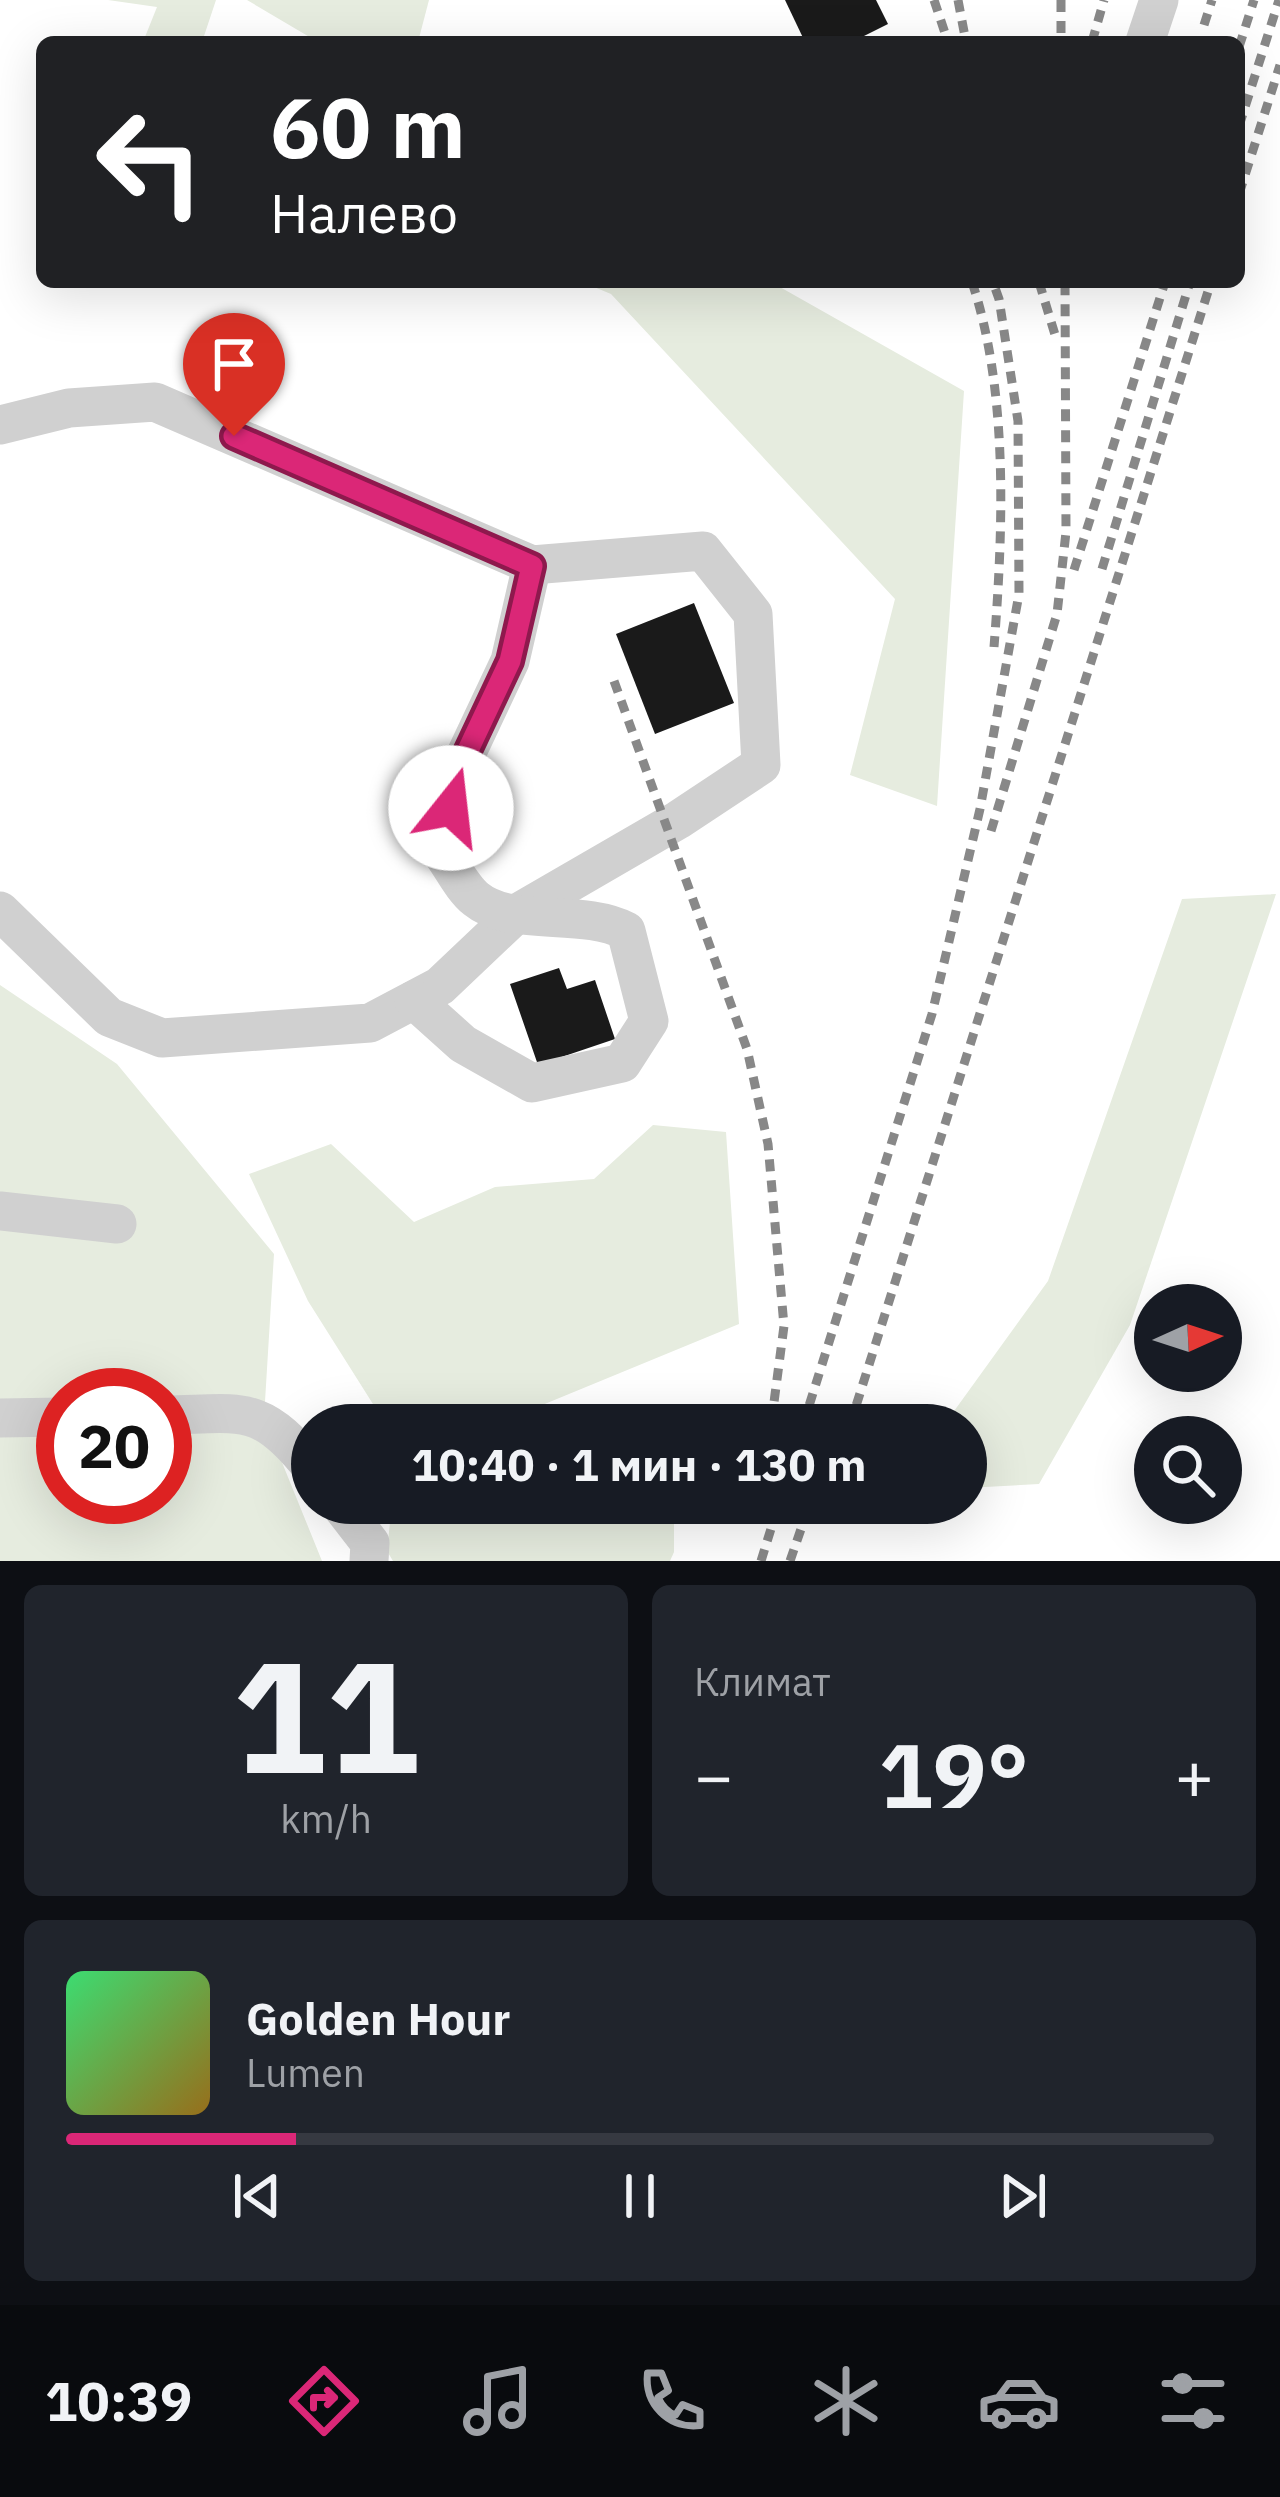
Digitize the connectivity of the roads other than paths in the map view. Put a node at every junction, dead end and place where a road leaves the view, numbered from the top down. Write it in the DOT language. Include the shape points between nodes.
graph roads {
  1 [pos="1160,0"];
  2 [pos="1147,36"];
  3 [pos="0,424"];
  4 [pos="532,566"];
  5 [pos="0,911"];
  6 [pos="516,914"];
  7 [pos="414,1000"];
  8 [pos="0,1211"];
  9 [pos="117,1224"];
  10 [pos="192,1413"];
  11 [pos="36,1417"];
  12 [pos="0,1418"];
  13 [pos="291,1441"];
  14 [pos="355,1524"];
  15 [pos="369,1561"];
  1 -- 2 [label="lane"];
  3 -- 4 [label="lane" via="68,408 155,402"];
  4 -- 6 [label="lane" via="510,661 461,765 441,852 477,900"];
  4 -- 6 [label="lane" via="703,551 753,614 761,765"];
  5 -- 7 [label="lane" via="109,1017 162,1038 370,1023"];
  6 -- 7 [label="lane" via="440,986"];
  6 -- 7 [label="lane" via="606,921 626,931 649,1022 622,1063 532,1083 463,1044"];
  8 -- 9 [label="lane"];
  10 -- 13 [label="lane" via="235,1411"];
  11 -- 12 [label="lane"];
  14 -- 15 [label="lane" via="370,1543"];
}
